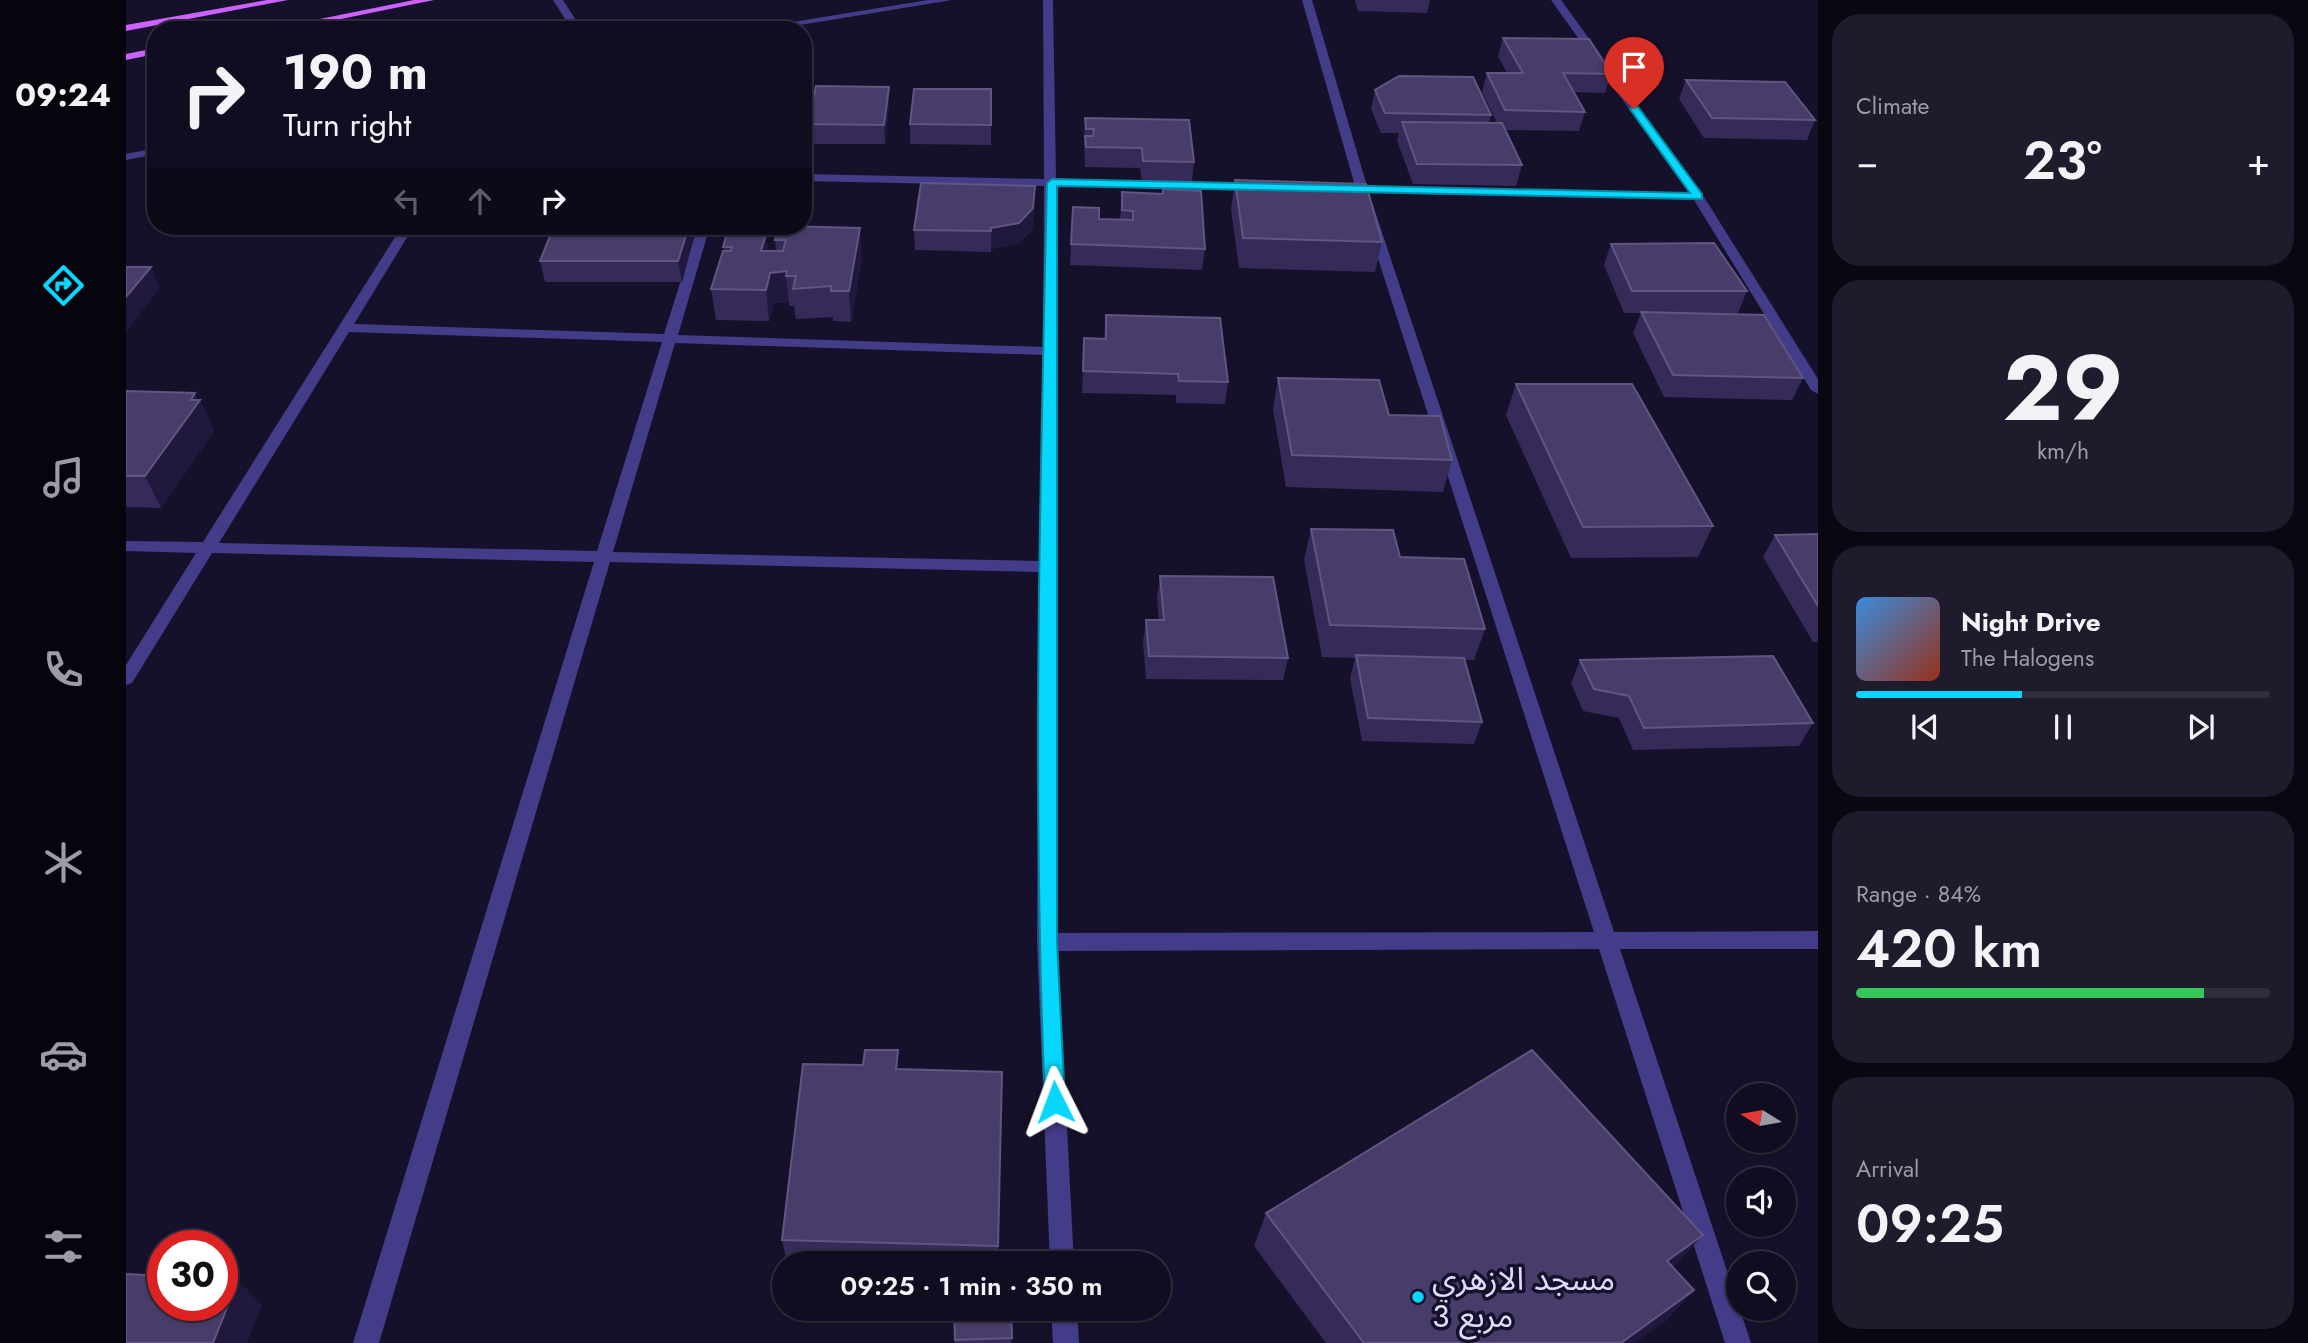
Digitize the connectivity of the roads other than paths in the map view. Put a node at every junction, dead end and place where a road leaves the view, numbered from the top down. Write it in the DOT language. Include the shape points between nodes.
graph roads {
  1 [pos="283,0"];
  2 [pos="429,0"];
  3 [pos="558,0"];
  4 [pos="947,0"];
  5 [pos="1048,0"];
  6 [pos="1307,0"];
  7 [pos="1556,0"];
  8 [pos="161,21"];
  9 [pos="318,21"];
  10 [pos="571,21"];
  11 [pos="809,21"];
  12 [pos="147,23"];
  13 [pos="126,27"];
  14 [pos="147,53"];
  15 [pos="126,57"];
  16 [pos="147,152"];
  17 [pos="126,157"];
  18 [pos="812,177"];
  19 [pos="1052,183"];
  20 [pos="1268,187"];
  21 [pos="1335,189"];
  22 [pos="1362,189"];
  23 [pos="1698,197"];
  24 [pos="402,235"];
  25 [pos="701,235"];
  26 [pos="344,328"];
  27 [pos="670,339"];
  28 [pos="1049,351"];
  29 [pos="1818,390"];
  30 [pos="126,546"];
  31 [pos="208,548"];
  32 [pos="604,557"];
  33 [pos="1048,567"];
  34 [pos="126,679"];
  35 [pos="1607,940"];
  36 [pos="1818,940"];
  37 [pos="1047,942"];
  38 [pos="1061,1251"];
  39 [pos="1065,1321"];
  40 [pos="366,1343"];
  41 [pos="1066,1343"];
  42 [pos="1738,1343"];
  1 -- 8 [label="main road"];
  2 -- 9 [label="main road"];
  3 -- 10 [label="street"];
  4 -- 11 [label="street"];
  5 -- 19 [label="street"];
  6 -- 22 [label="street"];
  7 -- 23 [label="street"];
  12 -- 13 [label="main road"];
  14 -- 15 [label="main road"];
  16 -- 17 [label="street"];
  18 -- 19 [label="street"];
  19 -- 20 [label="street"];
  19 -- 28 [label="street"];
  21 -- 22 [label="street"];
  22 -- 23 [label="street"];
  22 -- 35 [label="street"];
  23 -- 29 [label="street"];
  24 -- 26 [label="street"];
  25 -- 27 [label="street"];
  26 -- 27 [label="street"];
  26 -- 31 [label="street"];
  27 -- 28 [label="street"];
  27 -- 32 [label="street"];
  28 -- 33 [label="street"];
  30 -- 31 [label="street"];
  31 -- 32 [label="street"];
  31 -- 34 [label="street"];
  32 -- 33 [label="street"];
  32 -- 40 [label="street"];
  33 -- 37 [label="street"];
  35 -- 36 [label="street"];
  35 -- 37 [label="street"];
  35 -- 42 [label="street"];
  37 -- 38 [label="street"];
  39 -- 41 [label="street"];
}
